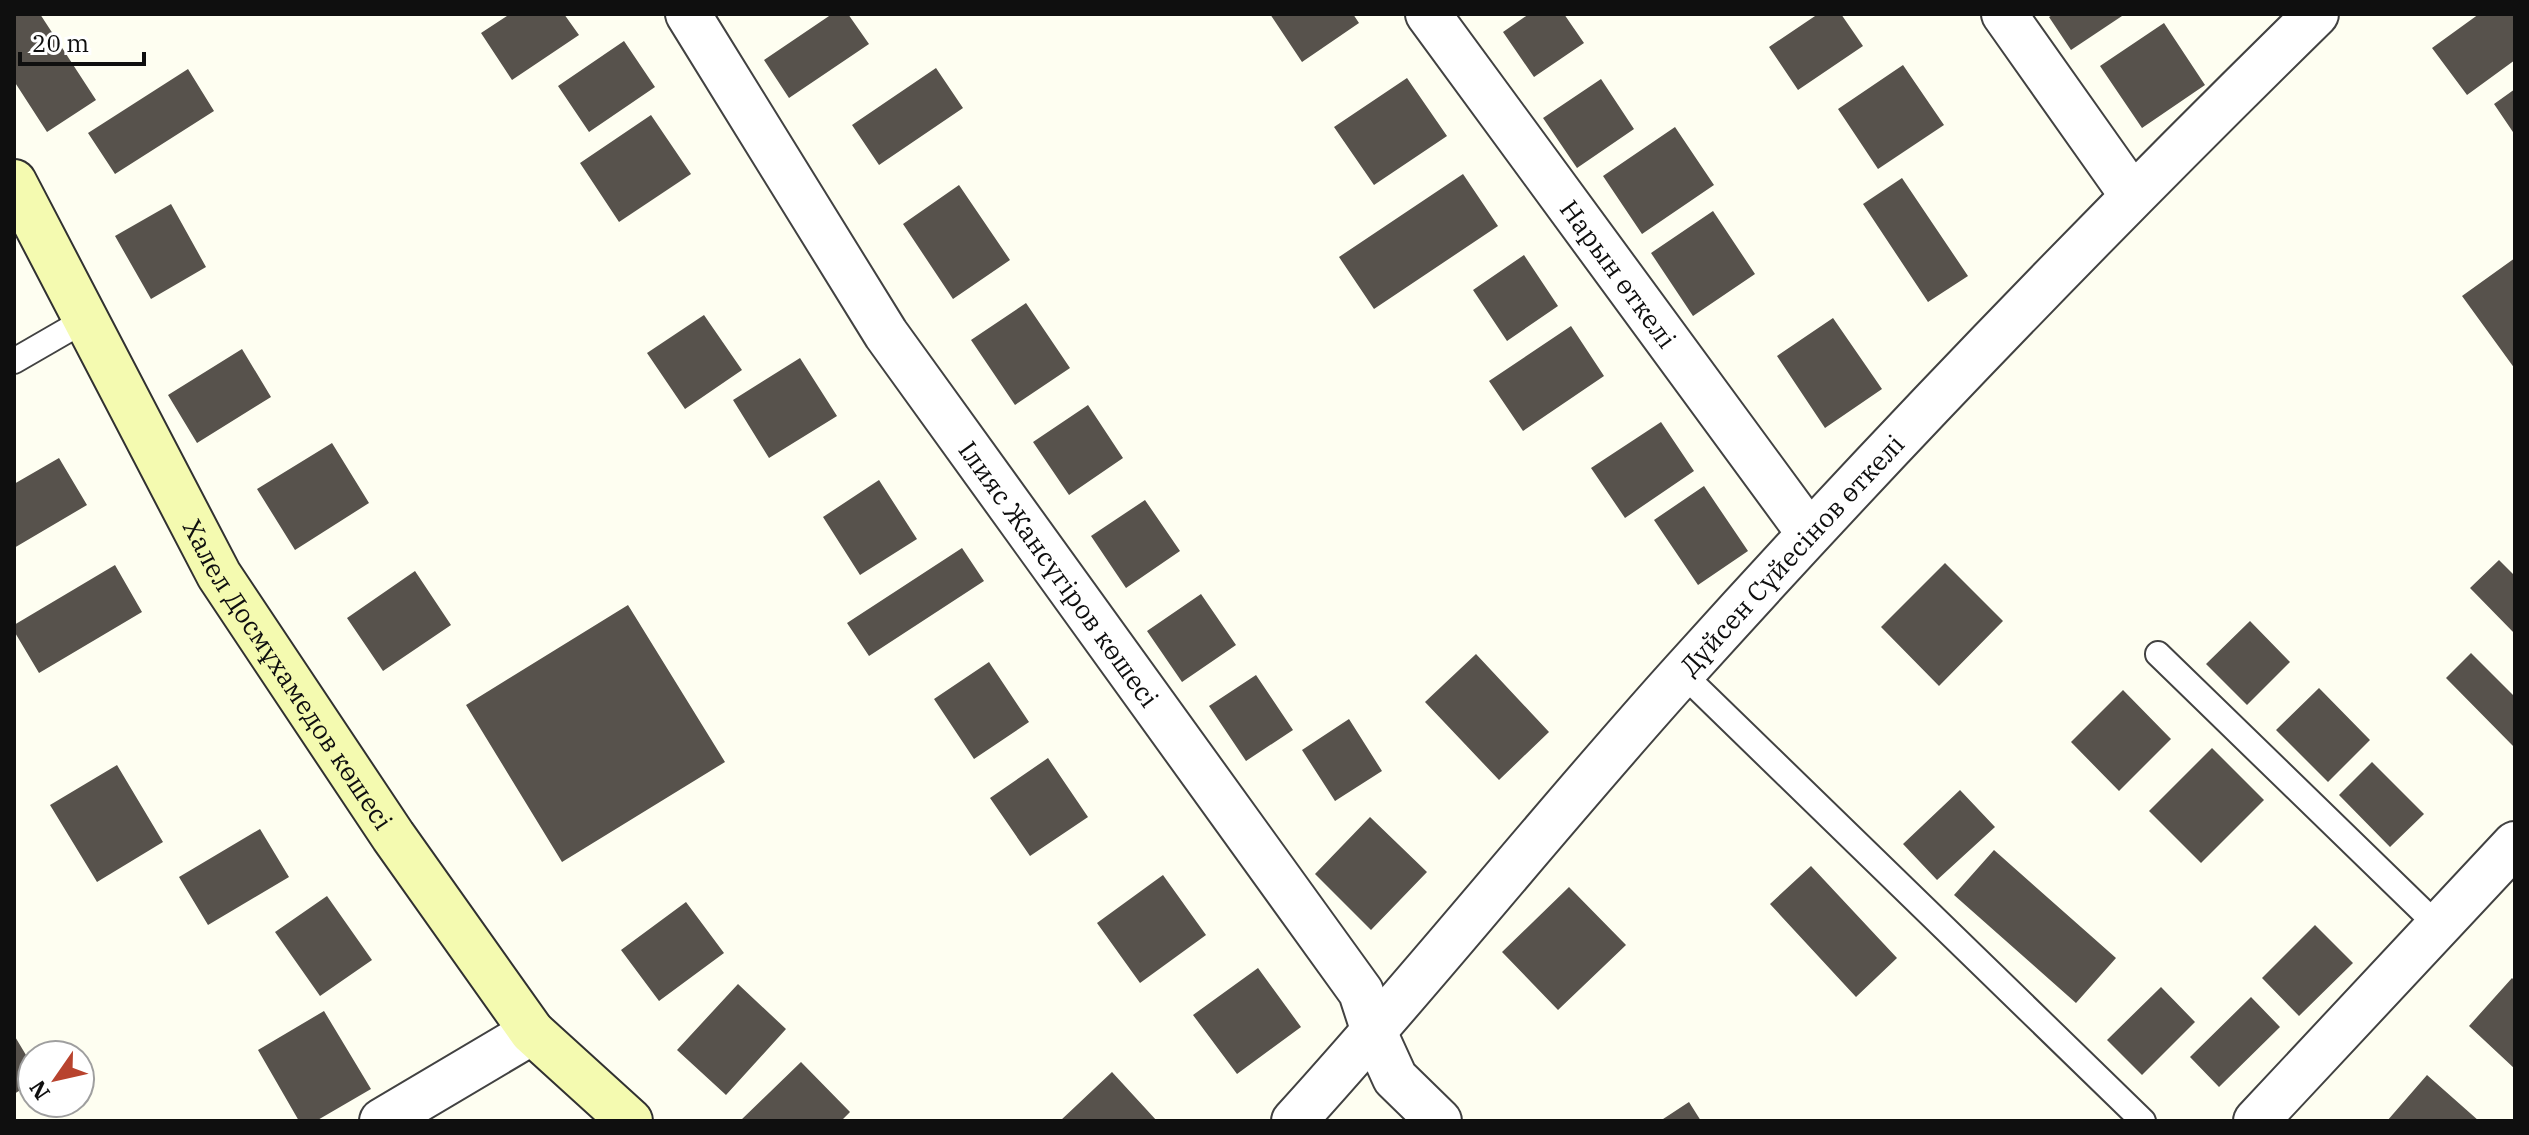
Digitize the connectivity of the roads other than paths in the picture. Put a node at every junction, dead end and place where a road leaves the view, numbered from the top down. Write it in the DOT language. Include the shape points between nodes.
graph roads {
  1 [pos="688,14"];
  2 [pos="1428,14"];
  3 [pos="2004,14"];
  4 [pos="2316,14"];
  5 [pos="15,188"];
  6 [pos="2132,195"];
  7 [pos="85,320"];
  8 [pos="14,361"];
  9 [pos="1809,533"];
  10 [pos="2158,654"];
  11 [pos="1682,673"];
  12 [pos="2515,844"];
  13 [pos="2438,926"];
  14 [pos="532,1032"];
  15 [pos="1374,1032"];
  16 [pos="382,1121"];
  17 [pos="630,1121"];
  18 [pos="1294,1121"];
  19 [pos="1439,1121"];
  20 [pos="2143,1121"];
  21 [pos="2256,1121"];
  1 -- 15 [label="street, Ілияс Жансүгіров көшесі" via="886,334 1361,992"];
  2 -- 9 [label="street, Нарын өткелі"];
  3 -- 6 [label="street"];
  4 -- 6 [label="street, Дүйсен Сүйесінов өткелі"];
  5 -- 7 [label="street, Халел Досмұхамедов көшесі"];
  6 -- 9 [label="street, Дүйсен Сүйесінов өткелі"];
  7 -- 8 [label="lane"];
  7 -- 14 [label="street, Халел Досмұхамедов көшесі" via="219,575"];
  9 -- 11 [label="street, Дүйсен Сүйесінов өткелі"];
  10 -- 13 [label="lane"];
  11 -- 15 [label="street, Дүйсен Сүйесінов өткелі"];
  11 -- 20 [label="lane"];
  12 -- 13 [label="street"];
  13 -- 21 [label="street"];
  14 -- 16 [label="street"];
  14 -- 17 [label="street, Халел Досмұхамедов көшесі"];
  15 -- 18 [label="street, Дүйсен Сүйесінов өткелі"];
  15 -- 19 [label="street, Ілияс Жансүгіров көшесі" via="1395,1078"];
}
